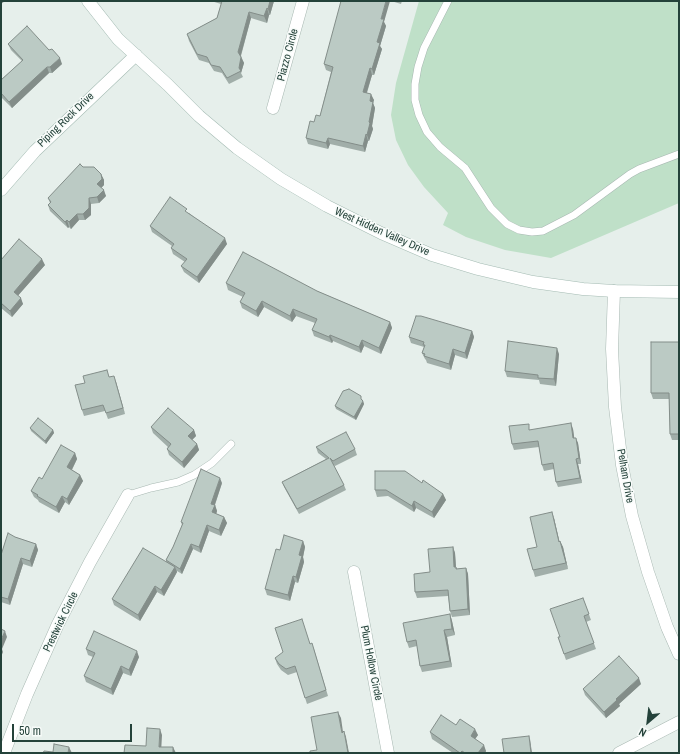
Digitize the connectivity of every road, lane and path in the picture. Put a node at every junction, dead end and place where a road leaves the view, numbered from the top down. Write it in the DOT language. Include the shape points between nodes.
graph roads {
  1 [pos="88,1"];
  2 [pos="303,1"];
  3 [pos="448,1"];
  4 [pos="136,55"];
  5 [pos="274,108"];
  6 [pos="679,154"];
  7 [pos="1,190"];
  8 [pos="614,291"];
  9 [pos="679,292"];
  10 [pos="231,444"];
  11 [pos="128,495"];
  12 [pos="354,572"];
  13 [pos="679,654"];
  14 [pos="679,722"];
  15 [pos="4,753"];
  16 [pos="388,753"];
  17 [pos="619,753"];
  1 -- 4 [label="street, West Hidden Valley Drive" via="118,39"];
  2 -- 5 [label="street, Piazzo Circle"];
  3 -- 6 [label="lane" via="424,48 418,67 415,92 419,115 427,132 465,168 491,208 507,224 519,230 543,231 574,215 630,174"];
  4 -- 7 [label="street, Piping Rock Drive" via="35,151"];
  4 -- 8 [label="street, West Hidden Valley Drive" via="199,116 237,148 281,179 381,233 432,254 533,282"];
  8 -- 9 [label="street, West Hidden Valley Drive"];
  8 -- 13 [label="street, Pelham Drive" via="614,400 622,465 632,516 648,572 667,628"];
  10 -- 11 [label="lane" via="212,463 194,475 178,482"];
  11 -- 15 [label="street, Prestwick Circle" via="58,624"];
  12 -- 16 [label="street, Plum Hollow Circle"];
  14 -- 17 [label="street"];
}
